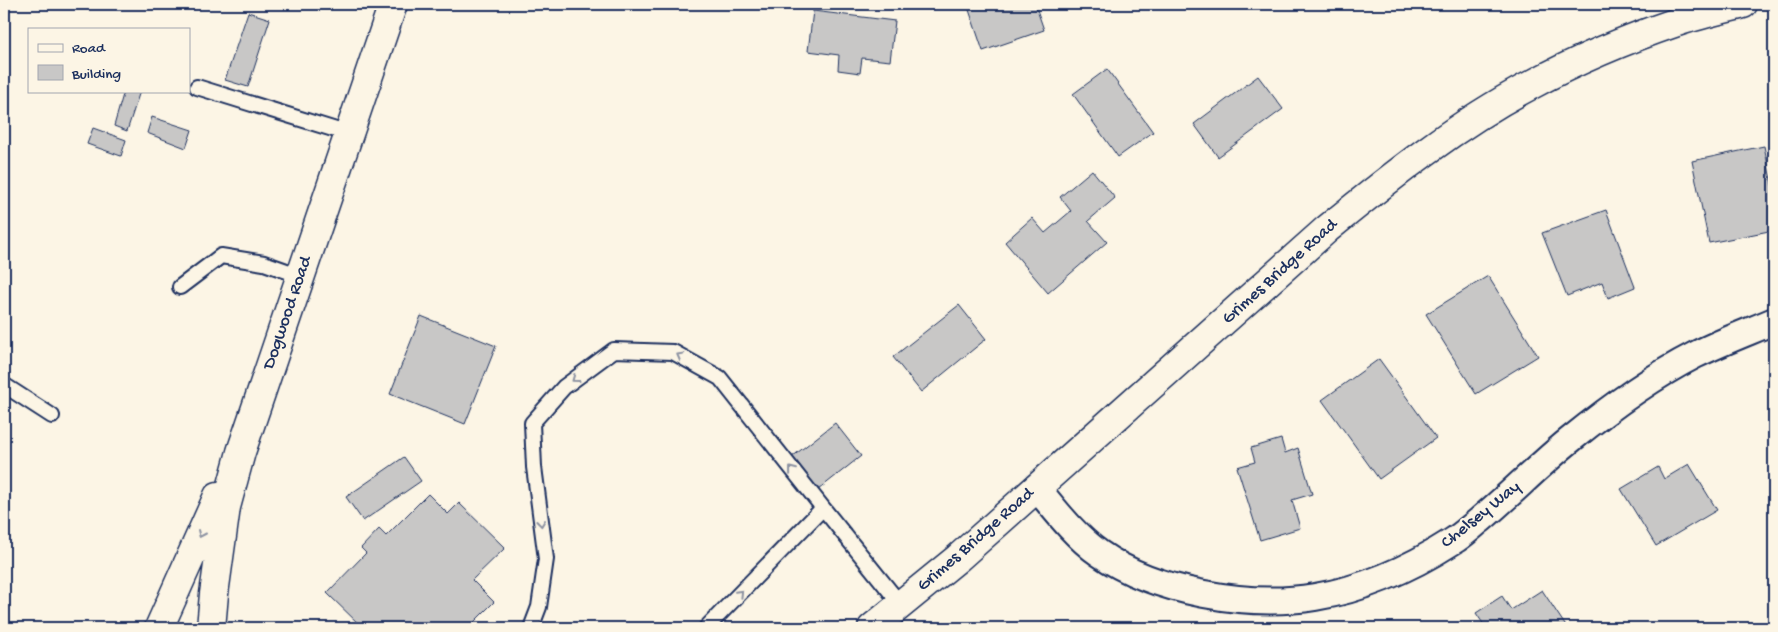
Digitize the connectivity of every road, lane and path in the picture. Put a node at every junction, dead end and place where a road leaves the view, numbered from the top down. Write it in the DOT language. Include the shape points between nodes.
graph roads {
  1 [pos="393,4"];
  2 [pos="1743,4"];
  3 [pos="197,87"];
  4 [pos="349,134"];
  5 [pos="301,276"];
  6 [pos="180,287"];
  7 [pos="1774,322"];
  8 [pos="4,385"];
  9 [pos="52,416"];
  10 [pos="249,426"];
  11 [pos="1037,488"];
  12 [pos="823,508"];
  13 [pos="901,605"];
  14 [pos="159,628"];
  15 [pos="211,628"];
  16 [pos="531,628"];
  17 [pos="706,628"];
  18 [pos="872,628"];
  1 -- 4 [label="street, Dogwood Road"];
  2 -- 11 [label="street, Grimes Bridge Road" via="1677,22 1602,51 1531,85 1456,130 1327,229"];
  3 -- 4 [label="lane"];
  4 -- 5 [label="street, Dogwood Road"];
  5 -- 6 [label="lane" via="264,263 221,256"];
  5 -- 10 [label="street, Dogwood Road"];
  7 -- 11 [label="street, Chelsey Way" via="1694,356 1652,381 1572,439 1456,540 1412,566 1366,585 1314,597 1268,600 1221,597 1175,588 1135,573 1099,553 1066,523"];
  8 -- 9 [label="lane"];
  10 -- 14 [label="street, one-way"];
  10 -- 15 [label="street, Dogwood Road" via="226,507"];
  11 -- 13 [label="street, Grimes Bridge Road"];
  12 -- 13 [label="lane"];
  12 -- 16 [label="lane, one-way" via="720,378 673,352 614,350 564,387 532,423 534,467 546,559 539,607"];
  17 -- 12 [label="lane, one-way"];
  13 -- 18 [label="street, Grimes Bridge Road"];
}
